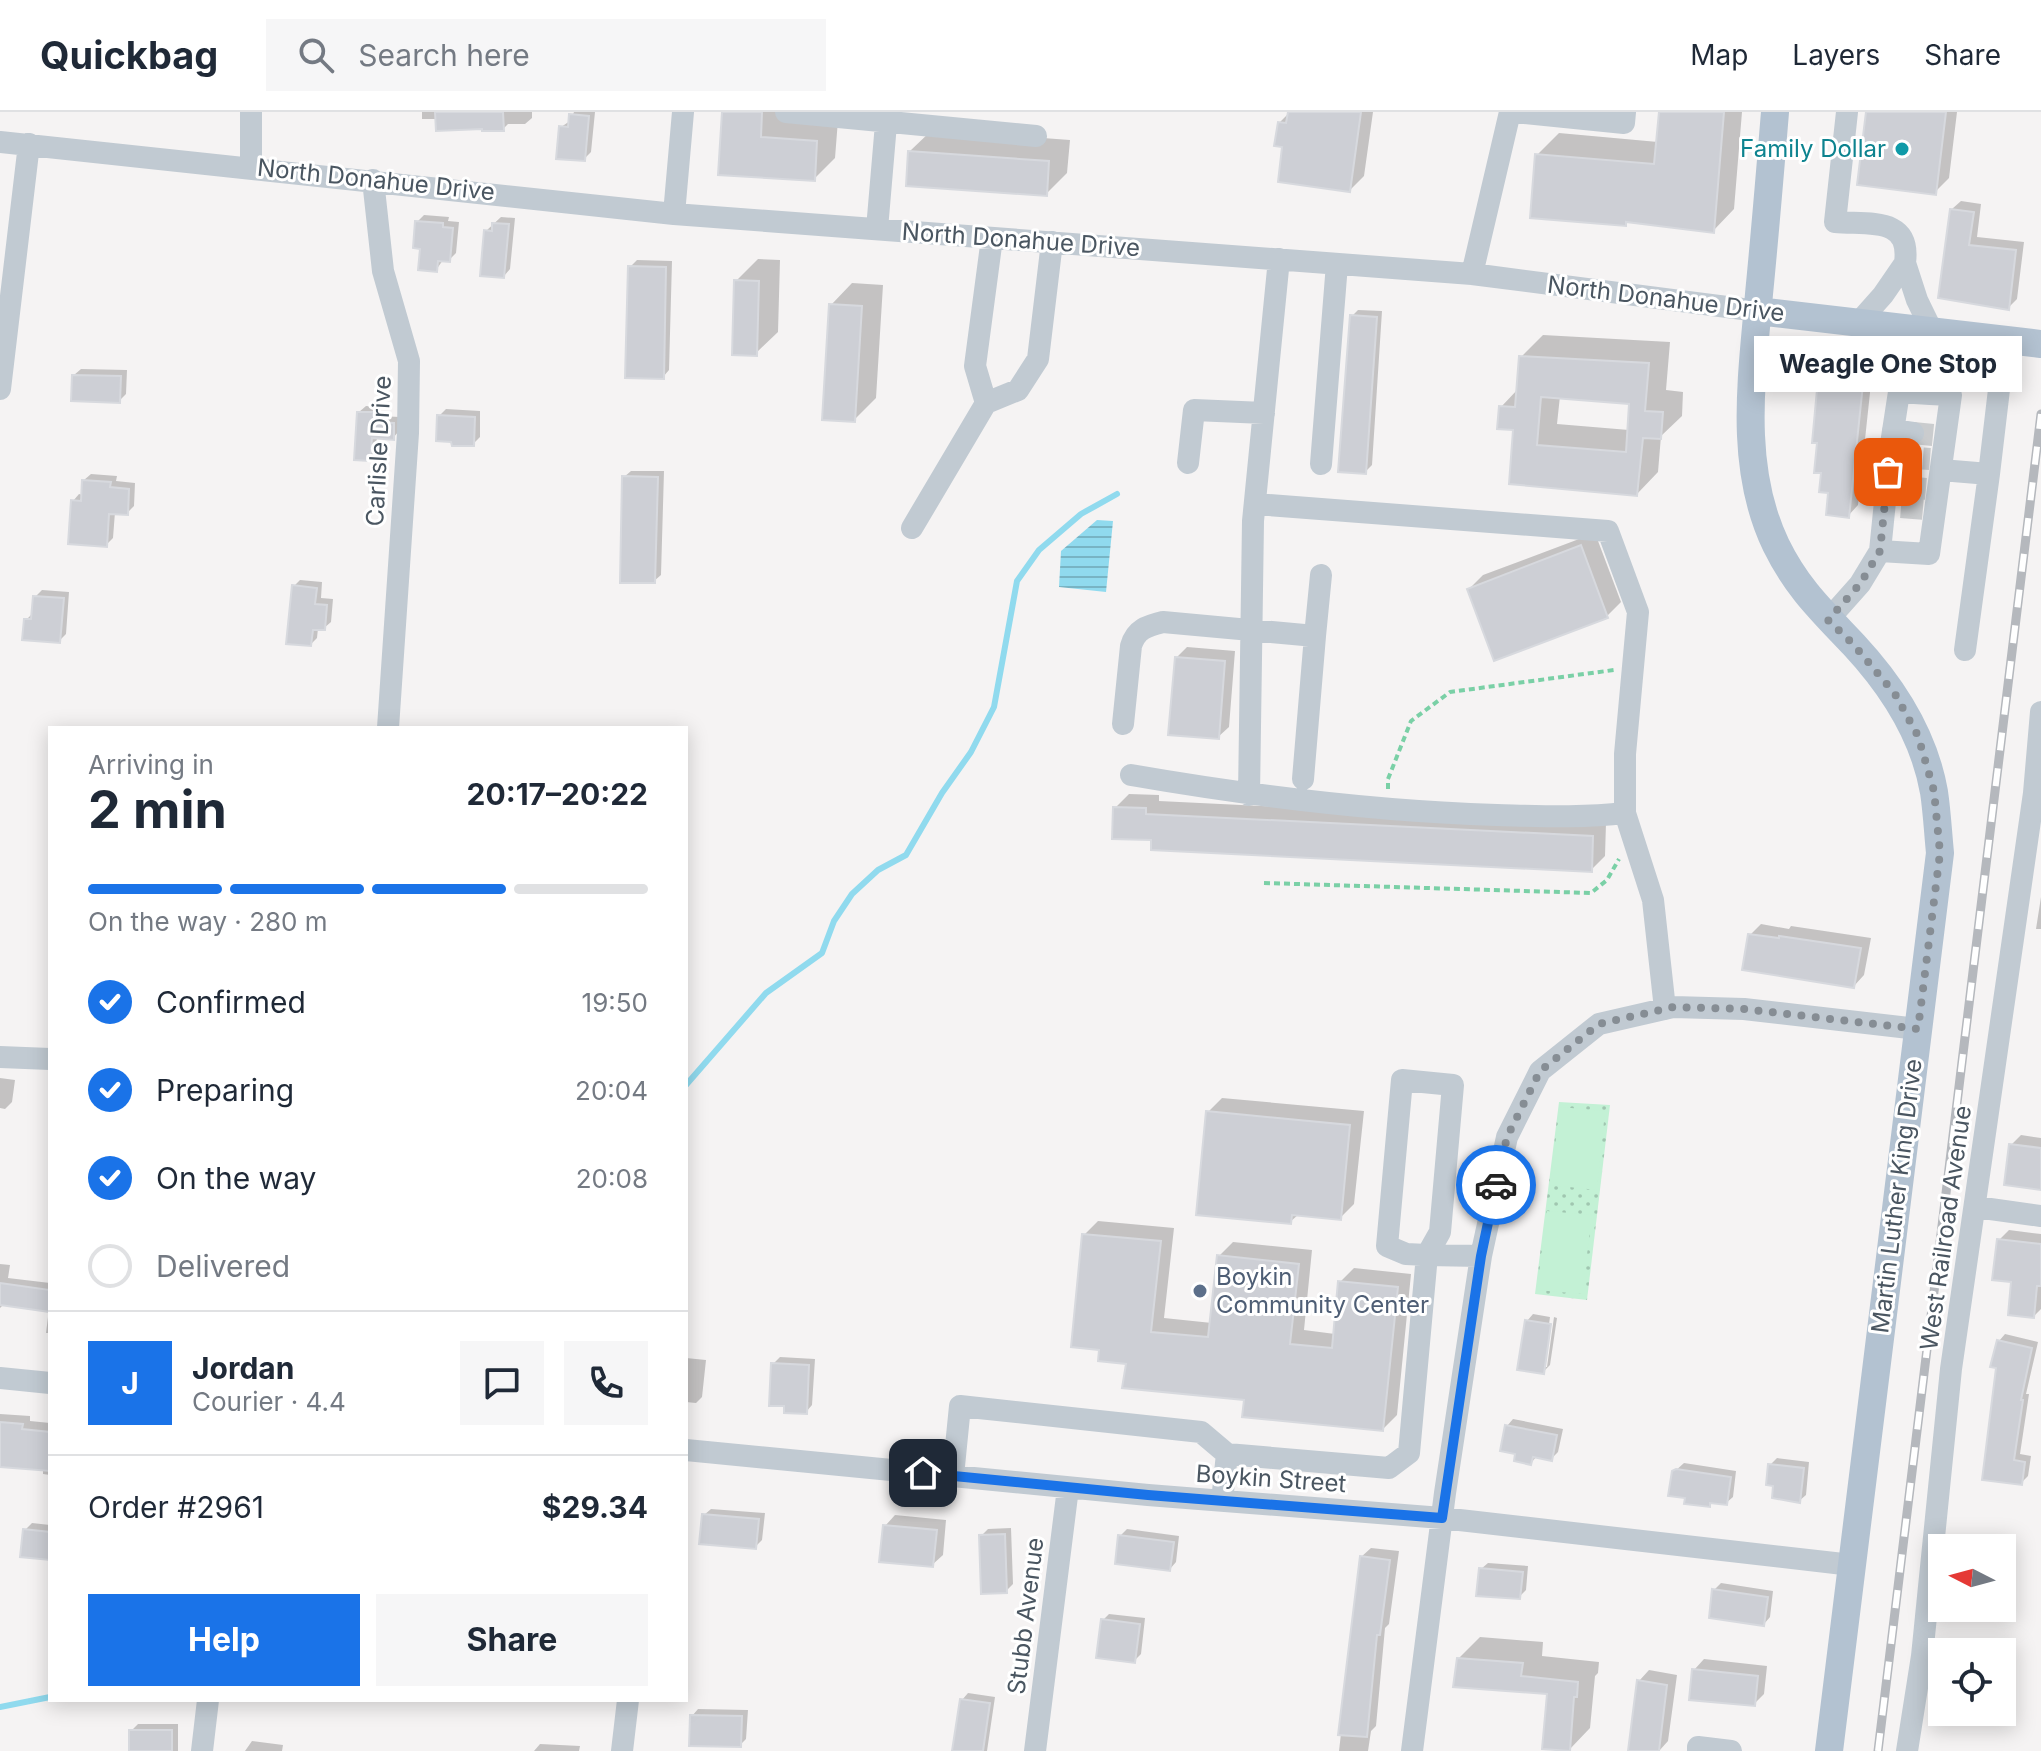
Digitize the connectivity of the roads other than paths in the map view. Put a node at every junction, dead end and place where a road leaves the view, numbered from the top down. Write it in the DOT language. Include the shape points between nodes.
graph roads {
  1 [pos="251,112"];
  2 [pos="683,112"];
  3 [pos="786,112"];
  4 [pos="1512,112"];
  5 [pos="1625,112"];
  6 [pos="1775,112"];
  7 [pos="1847,112"];
  8 [pos="876,116"];
  9 [pos="1036,136"];
  10 [pos="0,142"];
  11 [pos="29,144"];
  12 [pos="251,167"];
  13 [pos="373,180"];
  14 [pos="674,214"];
  15 [pos="877,229"];
  16 [pos="992,238"];
  17 [pos="1052,242"];
  18 [pos="1279,259"];
  19 [pos="1905,263"];
  20 [pos="1337,264"];
  21 [pos="1472,274"];
  22 [pos="1758,311"];
  23 [pos="1859,322"];
  24 [pos="1939,333"];
  25 [pos="2041,344"];
  26 [pos="2000,381"];
  27 [pos="0,389"];
  28 [pos="1930,394"];
  29 [pos="986,403"];
  30 [pos="1264,413"];
  31 [pos="1915,436"];
  32 [pos="1188,463"];
  33 [pos="1321,464"];
  34 [pos="1989,474"];
  35 [pos="1934,484"];
  36 [pos="1893,492"];
  37 [pos="1255,504"];
  38 [pos="912,528"];
  39 [pos="1880,551"];
  40 [pos="1321,575"];
  41 [pos="1828,620"];
  42 [pos="1252,632"];
  43 [pos="1315,636"];
  44 [pos="1965,650"];
  45 [pos="2041,712"];
  46 [pos="1123,724"];
  47 [pos="388,726"];
  48 [pos="1131,775"];
  49 [pos="1303,779"];
  50 [pos="1249,795"];
  51 [pos="1628,819"];
  52 [pos="1665,1009"];
  53 [pos="1918,1029"];
  54 [pos="0,1057"];
  55 [pos="48,1059"];
  56 [pos="1976,1207"];
  57 [pos="2041,1216"];
  58 [pos="1427,1255"];
  59 [pos="1481,1256"];
  60 [pos="0,1378"];
  61 [pos="48,1383"];
  62 [pos="688,1450"];
  63 [pos="1227,1454"];
  64 [pos="953,1476"];
  65 [pos="1068,1488"];
  66 [pos="1222,1501"];
  67 [pos="1442,1518"];
  68 [pos="1852,1565"];
  69 [pos="208,1702"];
  70 [pos="628,1702"];
  71 [pos="202,1751"];
  72 [pos="622,1751"];
  73 [pos="1035,1751"];
  74 [pos="1412,1751"];
  75 [pos="1698,1751"];
  76 [pos="1731,1751"];
  77 [pos="1829,1751"];
  78 [pos="1907,1751"];
  1 -- 12 [label="street"];
  2 -- 14 [label="street"];
  3 -- 8 [label="street"];
  4 -- 5 [label="street" via="1624,123"];
  4 -- 21 [label="street"];
  6 -- 22 [label="main road, Martin Luther King Drive"];
  7 -- 19 [label="street" via="1835,222 1894,228 1907,247"];
  8 -- 9 [label="street"];
  8 -- 15 [label="street"];
  10 -- 11 [label="street, North Donahue Drive"];
  11 -- 12 [label="street, North Donahue Drive"];
  11 -- 27 [label="street"];
  12 -- 13 [label="street, North Donahue Drive"];
  13 -- 14 [label="street, North Donahue Drive"];
  13 -- 47 [label="street, Carlisle Drive" via="383,271 409,361"];
  14 -- 15 [label="street, North Donahue Drive"];
  15 -- 16 [label="street, North Donahue Drive"];
  16 -- 17 [label="street, North Donahue Drive"];
  16 -- 29 [label="street" via="975,366"];
  17 -- 18 [label="street, North Donahue Drive"];
  17 -- 29 [label="street" via="1038,359 1018,390"];
  18 -- 20 [label="street, North Donahue Drive"];
  18 -- 30 [label="street"];
  19 -- 23 [label="street"];
  19 -- 24 [label="street" via="1917,300"];
  20 -- 21 [label="street, North Donahue Drive"];
  20 -- 33 [label="street"];
  21 -- 22 [label="street, North Donahue Drive"];
  22 -- 23 [label="main road, North Donahue Drive"];
  22 -- 41 [label="main road, Martin Luther King Drive" via="1750,428 1761,505 1795,580"];
  23 -- 24 [label="main road, North Donahue Drive"];
  24 -- 25 [label="main road, North Donahue Drive"];
  24 -- 28 [label="street"];
  26 -- 34 [label="street"];
  28 -- 31 [label="street" via="1951,395"];
  28 -- 31 [label="street" via="1899,392"];
  29 -- 38 [label="street"];
  30 -- 32 [label="street" via="1194,410"];
  30 -- 37 [label="street"];
  31 -- 35 [label="street"];
  34 -- 35 [label="street"];
  34 -- 44 [label="street"];
  35 -- 39 [label="street" via="1929,554"];
  36 -- 39 [label="street"];
  37 -- 42 [label="street"];
  37 -- 51 [label="street" via="1608,531 1638,612 1625,754"];
  39 -- 41 [label="street"];
  40 -- 43 [label="street"];
  41 -- 53 [label="main road, Martin Luther King Drive" via="1895,694 1918,736 1934,791 1940,853"];
  42 -- 43 [label="street"];
  42 -- 46 [label="street" via="1163,622 1134,635"];
  42 -- 50 [label="street"];
  43 -- 49 [label="street"];
  45 -- 56 [label="street, West Railroad Avenue"];
  48 -- 50 [label="street"];
  50 -- 51 [label="street" via="1457,814"];
  51 -- 52 [label="street" via="1653,900"];
  52 -- 53 [label="street" via="1744,1009"];
  52 -- 59 [label="street" via="1599,1024 1540,1071 1507,1137"];
  53 -- 68 [label="main road, Martin Luther King Drive"];
  54 -- 55 [label="street"];
  56 -- 57 [label="street"];
  56 -- 78 [label="street, West Railroad Avenue" via="1951,1369 1922,1656"];
  58 -- 58 [label="street" via="1387,1246 1402,1080 1453,1085 1440,1232"];
  58 -- 59 [label="street"];
  58 -- 63 [label="street" via="1409,1453 1389,1468"];
  59 -- 67 [label="street"];
  60 -- 61 [label="street"];
  62 -- 64 [label="street, Boykin Street"];
  63 -- 64 [label="street" via="1201,1432 960,1406"];
  63 -- 66 [label="street"];
  64 -- 65 [label="street, Boykin Street"];
  65 -- 66 [label="street, Boykin Street"];
  65 -- 73 [label="street, Stubb Avenue"];
  66 -- 67 [label="street, Boykin Street"];
  67 -- 68 [label="street, Boykin Street"];
  67 -- 74 [label="street"];
  68 -- 77 [label="main road, Martin Luther King Drive"];
  69 -- 71 [label="street"];
  70 -- 72 [label="street"];
  75 -- 76 [label="street"];
}
